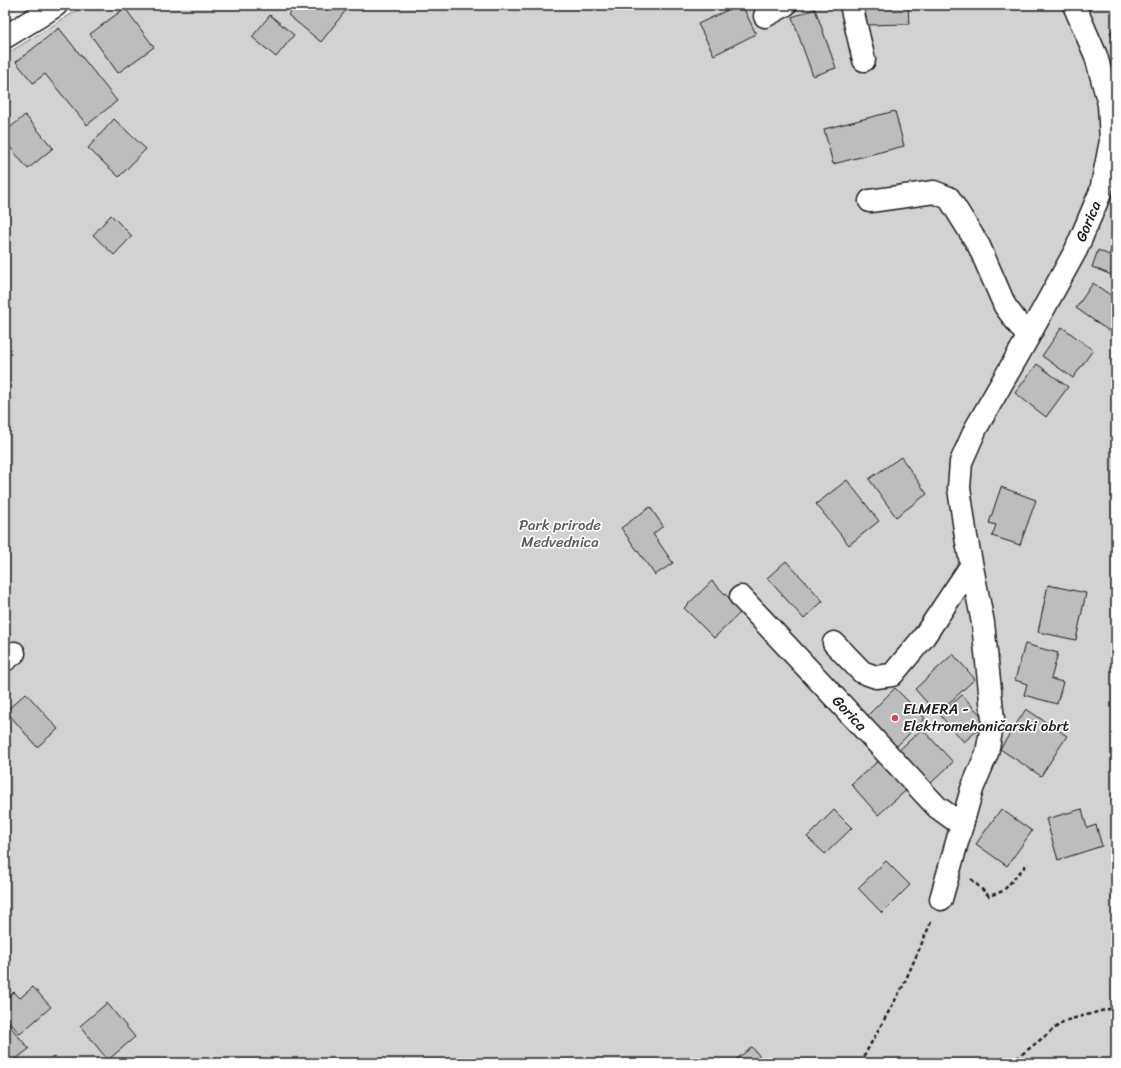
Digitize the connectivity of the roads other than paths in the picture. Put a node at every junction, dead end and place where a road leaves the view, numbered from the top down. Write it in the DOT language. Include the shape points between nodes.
graph roads {
  1 [pos="56,5"];
  2 [pos="785,5"];
  3 [pos="851,5"];
  4 [pos="1074,5"];
  5 [pos="765,16"];
  6 [pos="5,37"];
  7 [pos="864,60"];
  8 [pos="870,201"];
  9 [pos="1028,337"];
  10 [pos="971,566"];
  11 [pos="741,597"];
  12 [pos="834,643"];
  13 [pos="962,824"];
  14 [pos="941,899"];
  1 -- 6 [label="street"];
  2 -- 5 [label="street"];
  3 -- 7 [label="street"];
  4 -- 9 [label="street, Gorica" via="1096,56 1109,104 1111,141 1100,191 1076,250"];
  8 -- 9 [label="street" via="934,192 949,198 979,246 1006,306"];
  9 -- 10 [label="street, Gorica" via="976,428 961,462 959,488"];
  10 -- 12 [label="street" via="923,638 892,676 876,677 862,672"];
  10 -- 13 [label="street, Gorica" via="983,623 993,720 987,753 972,789"];
  11 -- 13 [label="street, Gorica" via="936,807"];
  13 -- 14 [label="street, Gorica"];
}
